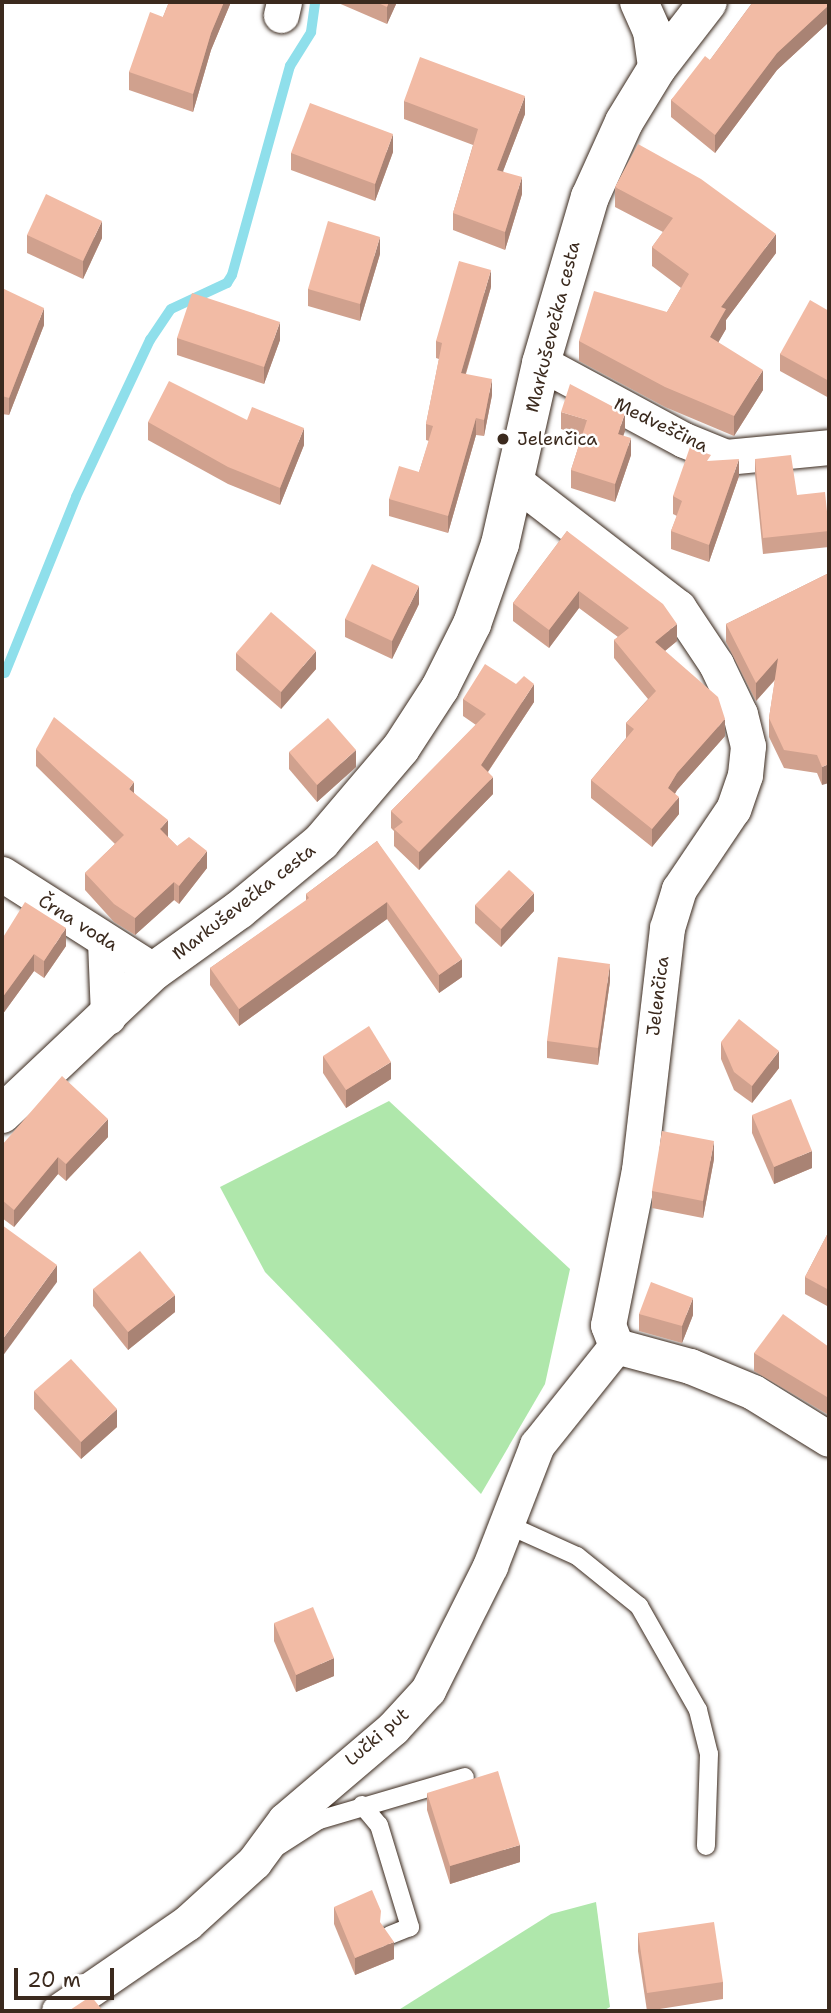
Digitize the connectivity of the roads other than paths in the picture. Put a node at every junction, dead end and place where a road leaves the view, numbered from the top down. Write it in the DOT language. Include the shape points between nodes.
graph roads {
  1 [pos="639,2"];
  2 [pos="708,2"];
  3 [pos="657,68"];
  4 [pos="541,363"];
  5 [pos="829,447"];
  6 [pos="516,482"];
  7 [pos="2,874"];
  8 [pos="105,941"];
  9 [pos="154,971"];
  10 [pos="108,1017"];
  11 [pos="2,1114"];
  12 [pos="616,1346"];
  13 [pos="829,1439"];
  14 [pos="506,1524"];
  15 [pos="464,1777"];
  16 [pos="362,1805"];
  17 [pos="706,1846"];
  18 [pos="254,1862"];
  19 [pos="390,1935"];
  20 [pos="59,2011"];
  1 -- 3 [label="main road" via="652,31"];
  2 -- 3 [label="main road, Markuševečka cesta"];
  3 -- 4 [label="main road, Markuševečka cesta" via="624,122 590,197"];
  4 -- 5 [label="street, Medveščina" via="684,440 726,457"];
  4 -- 6 [label="main road, Markuševečka cesta"];
  6 -- 9 [label="main road, Markuševečka cesta" via="472,624 440,688 401,748 321,842 239,910"];
  6 -- 12 [label="street, Jelenčica" via="678,607 716,664 740,714 748,746 745,775 733,809 679,889 667,928 639,1170 608,1325"];
  7 -- 8 [label="street, Črna voda"];
  8 -- 9 [label="street, Črna voda"];
  8 -- 10 [label="street"];
  9 -- 10 [label="main road, Markuševečka cesta"];
  10 -- 11 [label="main road, Markuševečka cesta"];
  12 -- 13 [label="street" via="690,1366 753,1392"];
  12 -- 14 [label="street, Lučki put" via="537,1445"];
  14 -- 17 [label="lane" via="577,1556 639,1606 698,1710 709,1754"];
  14 -- 18 [label="street, Lučki put" via="428,1690 393,1728 285,1819"];
  15 -- 16 [label="lane"];
  16 -- 18 [label="lane" via="319,1820"];
  16 -- 19 [label="lane" via="379,1825 410,1927"];
  18 -- 20 [label="street, Lučki put" via="187,1923"];
}
